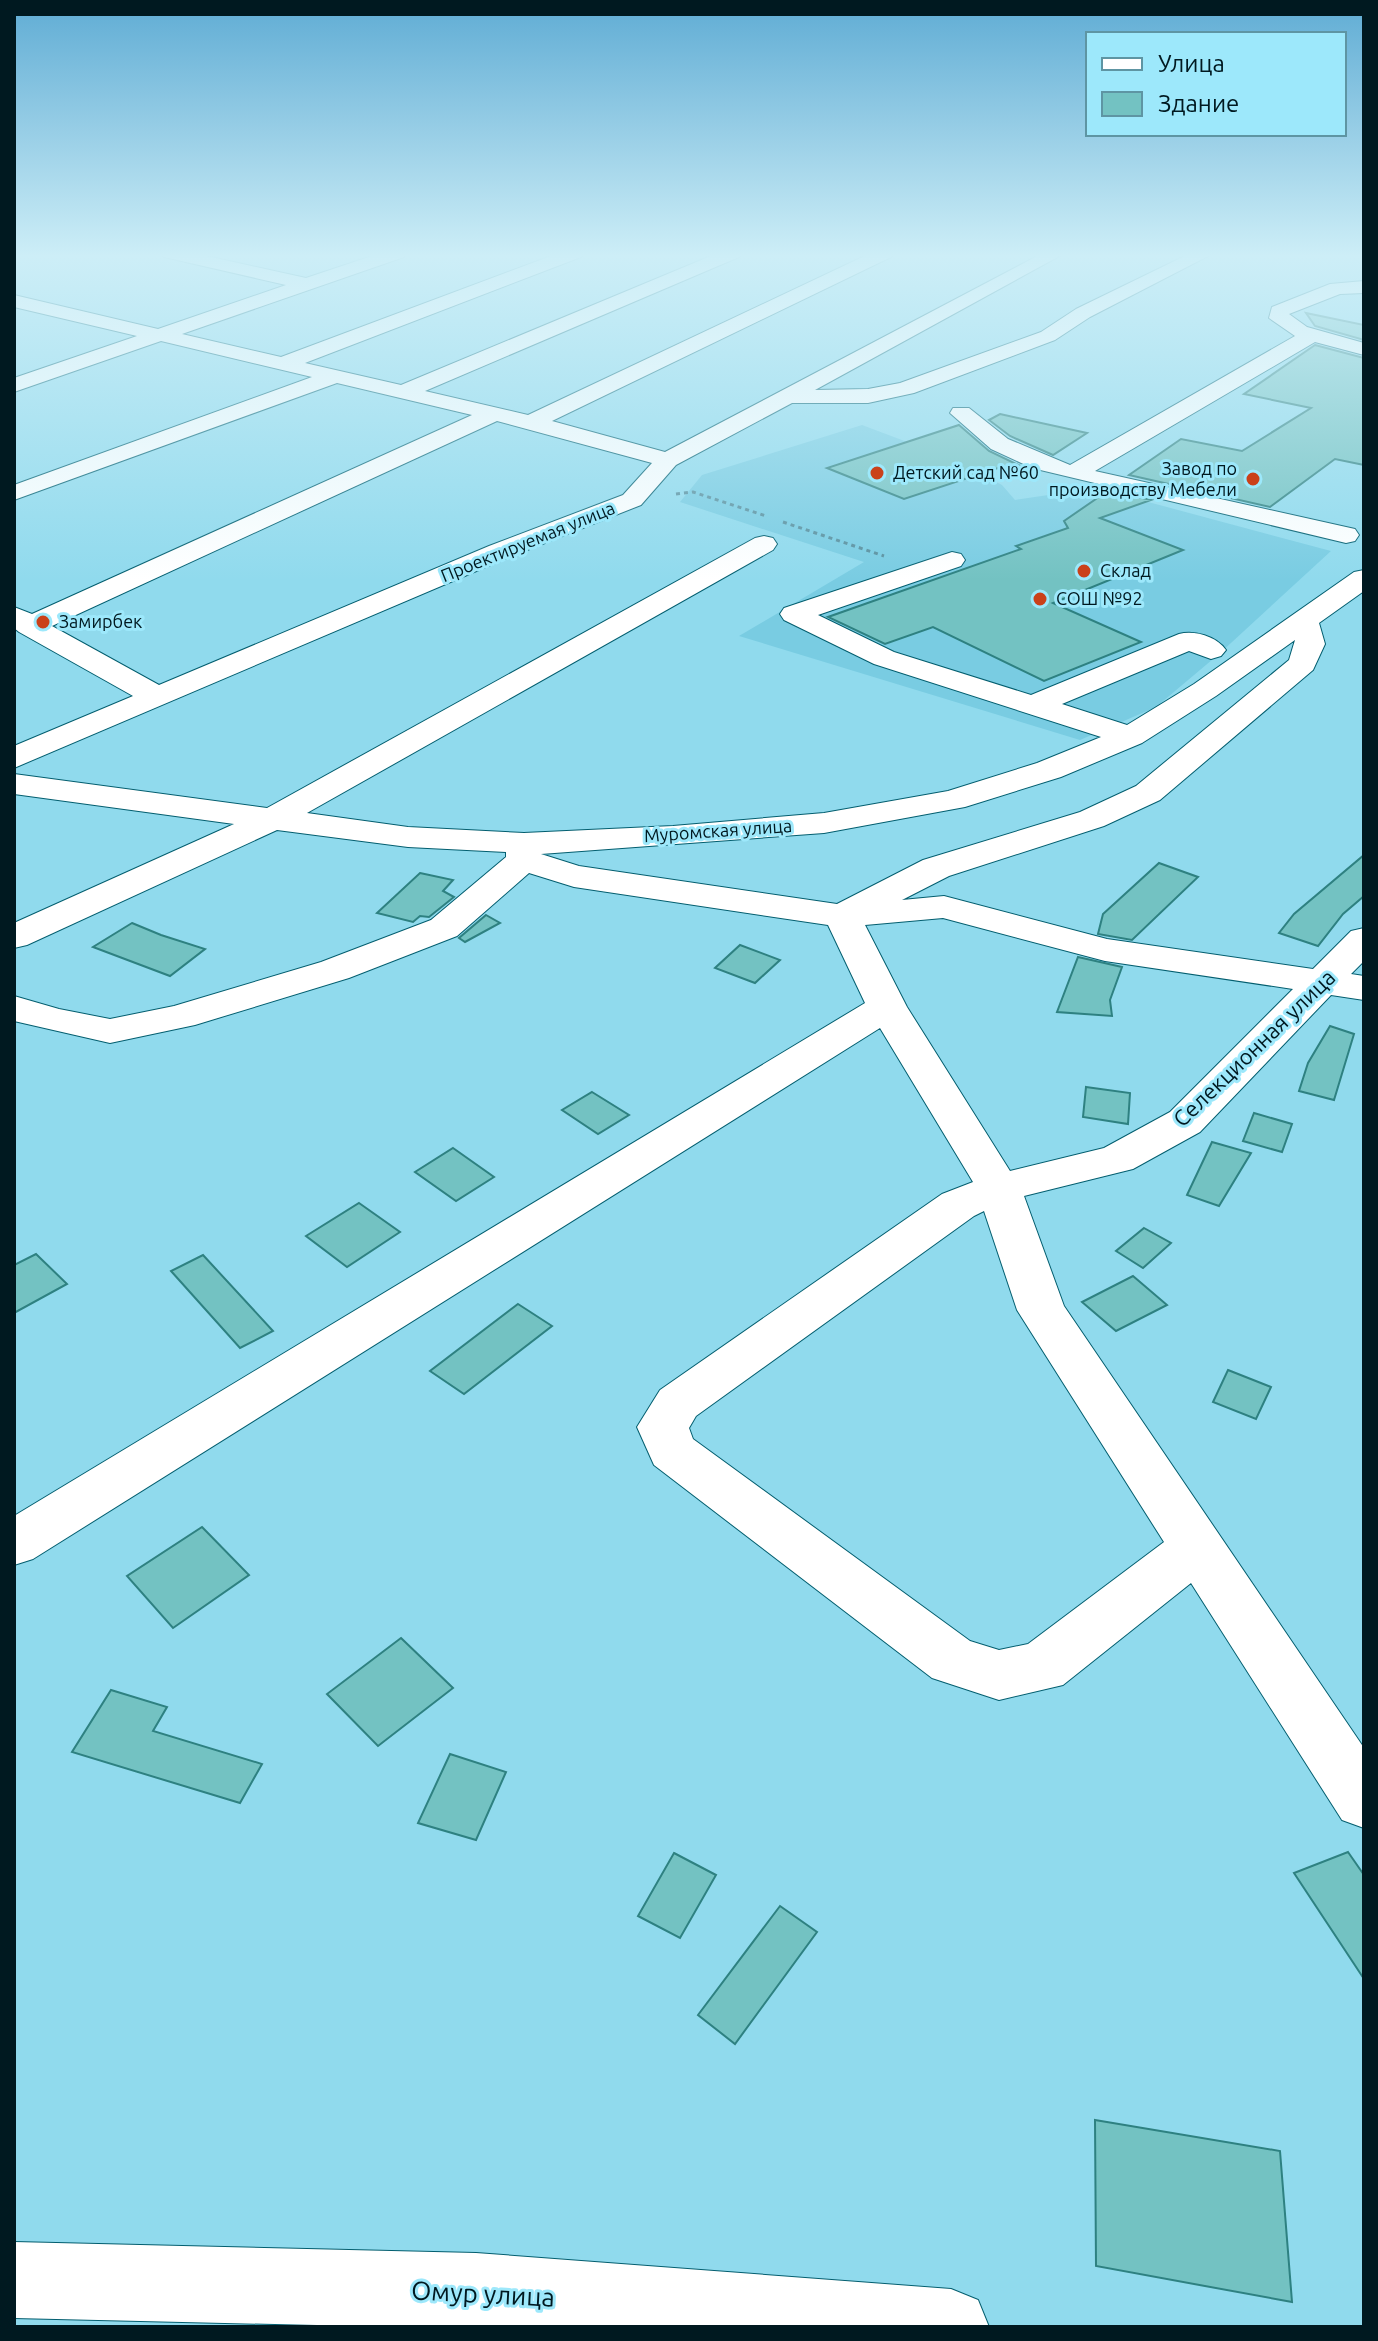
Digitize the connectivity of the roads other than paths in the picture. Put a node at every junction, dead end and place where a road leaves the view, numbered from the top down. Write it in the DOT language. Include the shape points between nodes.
graph roads {
  1 [pos="79,362"];
  2 [pos="274,362"];
  3 [pos="287,362"];
  4 [pos="474,362"];
  5 [pos="656,362"];
  6 [pos="851,362"];
  7 [pos="976,362"];
  8 [pos="1265,362"];
  9 [pos="282,364"];
  10 [pos="333,377"];
  11 [pos="14,385"];
  12 [pos="401,393"];
  13 [pos="786,397"];
  14 [pos="961,413"];
  15 [pos="493,414"];
  16 [pos="531,422"];
  17 [pos="668,460"];
  18 [pos="1073,473"];
  19 [pos="14,493"];
  20 [pos="1358,531"];
  21 [pos="764,544"];
  22 [pos="952,560"];
  23 [pos="1364,578"];
  24 [pos="22,621"];
  25 [pos="1304,621"];
  26 [pos="1211,650"];
  27 [pos="887,659"];
  28 [pos="157,697"];
  29 [pos="1043,701"];
  30 [pos="1131,736"];
  31 [pos="14,758"];
  32 [pos="14,784"];
  33 [pos="953,800"];
  34 [pos="272,819"];
  35 [pos="524,852"];
  36 [pos="936,868"];
  37 [pos="842,916"];
  38 [pos="14,937"];
  39 [pos="1364,939"];
  40 [pos="1322,983"];
  41 [pos="1364,988"];
  42 [pos="887,1007"];
  43 [pos="14,1008"];
  44 [pos="999,1188"];
  45 [pos="14,1543"];
  46 [pos="1198,1547"];
  47 [pos="1364,1800"];
  48 [pos="14,2280"];
  49 [pos="478,2309"];
  50 [pos="951,2327"];
  1 -- 11 [label="street"];
  2 -- 9 [label="street"];
  3 -- 9 [label="street"];
  4 -- 12 [label="street"];
  5 -- 16 [label="street"];
  6 -- 13 [label="street, Проектируемая улица"];
  7 -- 13 [label="street" via="868,396"];
  8 -- 18 [label="street"];
  9 -- 10 [label="street"];
  10 -- 12 [label="street"];
  10 -- 19 [label="street"];
  12 -- 15 [label="street"];
  13 -- 17 [label="street, Проектируемая улица"];
  14 -- 18 [label="street" via="1023,459"];
  15 -- 16 [label="street"];
  15 -- 24 [label="street"];
  16 -- 17 [label="street"];
  17 -- 28 [label="street, Проектируемая улица" via="632,500"];
  18 -- 20 [label="street"];
  21 -- 34 [label="street"];
  22 -- 27 [label="street" via="794,614"];
  23 -- 25 [label="street, Муромская улица"];
  24 -- 28 [label="street"];
  25 -- 30 [label="street, Муромская улица"];
  25 -- 36 [label="street" via="1310,644 1302,664 1148,793 1092,819"];
  26 -- 29 [label="street" via="1189,640"];
  27 -- 29 [label="street"];
  27 -- 29 [label="street" via="944,646"];
  28 -- 31 [label="street, Проектируемая улица"];
  29 -- 30 [label="street"];
  30 -- 33 [label="street, Муромская улица" via="1049,770"];
  32 -- 34 [label="street, Муромская улица"];
  33 -- 35 [label="street, Муромская улица" via="824,823"];
  33 -- 36 [label="street"];
  34 -- 35 [label="street, Муромская улица"];
  34 -- 38 [label="street"];
  35 -- 37 [label="street" via="574,876"];
  35 -- 43 [label="street" via="444,928 335,970 181,1017 110,1031"];
  36 -- 37 [label="street"];
  37 -- 40 [label="street" via="944,907 1105,950"];
  37 -- 42 [label="street"];
  39 -- 40 [label="street, Селекционная улица"];
  40 -- 41 [label="street"];
  40 -- 44 [label="street, Селекционная улица" via="1185,1122 1118,1159"];
  42 -- 44 [label="street"];
  42 -- 45 [label="street"];
  44 -- 46 [label="street" via="1041,1310"];
  44 -- 46 [label="street, Селекционная улица" via="958,1205 678,1403 663,1427 672,1451 952,1660 999,1675 1042,1667"];
  46 -- 47 [label="street"];
  48 -- 49 [label="street, Омур улица"];
  49 -- 50 [label="street, Омур улица"];
}
